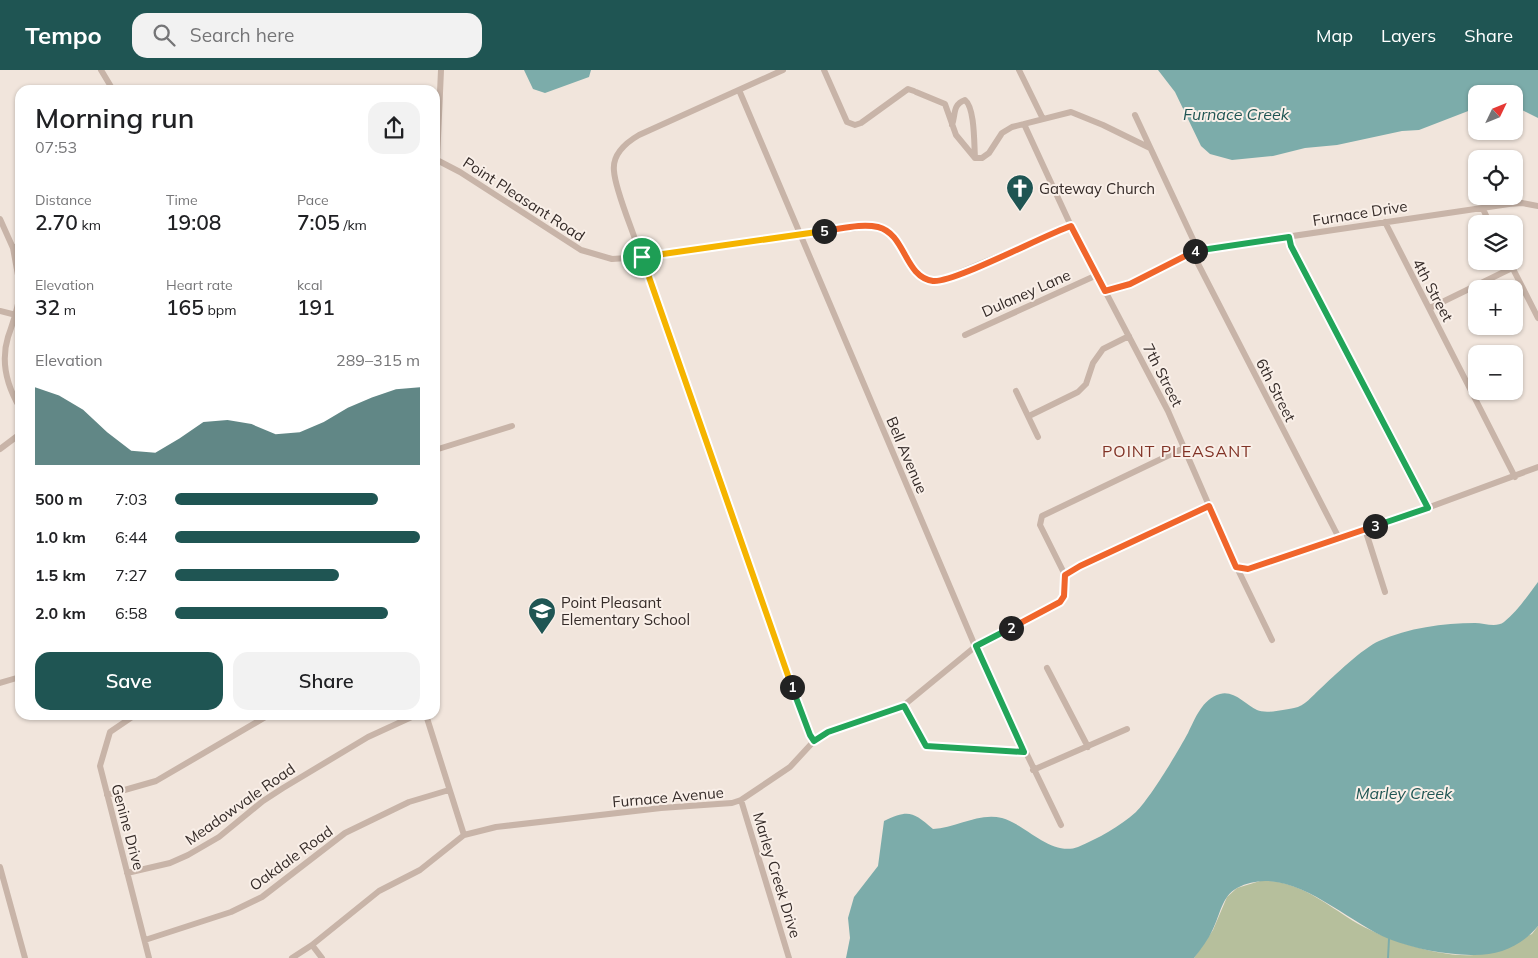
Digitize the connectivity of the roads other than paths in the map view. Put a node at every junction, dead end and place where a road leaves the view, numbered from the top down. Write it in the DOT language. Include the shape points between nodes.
graph roads {
  1 [pos="101,70"];
  2 [pos="441,70"];
  3 [pos="782,70"];
  4 [pos="824,70"];
  5 [pos="1019,70"];
  6 [pos="110,85"];
  7 [pos="440,88"];
  8 [pos="739,90"];
  9 [pos="1135,115"];
  10 [pos="1043,120"];
  11 [pos="1024,124"];
  12 [pos="952,126"];
  13 [pos="1150,148"];
  14 [pos="975,158"];
  15 [pos="440,162"];
  16 [pos="1538,206"];
  17 [pos="1483,209"];
  18 [pos="1486,215"];
  19 [pos="0,219"];
  20 [pos="1385,222"];
  21 [pos="1071,226"];
  22 [pos="801,234"];
  23 [pos="1289,237"];
  24 [pos="13,248"];
  25 [pos="1195,251"];
  26 [pos="642,257"];
  27 [pos="15,259"];
  28 [pos="1508,270"];
  29 [pos="1513,270"];
  30 [pos="1097,275"];
  31 [pos="1105,291"];
  32 [pos="1430,308"];
  33 [pos="0,311"];
  34 [pos="15,315"];
  35 [pos="15,318"];
  36 [pos="1538,318"];
  37 [pos="966,335"];
  38 [pos="1129,336"];
  39 [pos="1016,391"];
  40 [pos="15,400"];
  41 [pos="1029,416"];
  42 [pos="512,426"];
  43 [pos="1038,437"];
  44 [pos="15,438"];
  45 [pos="0,448"];
  46 [pos="440,448"];
  47 [pos="1184,448"];
  48 [pos="1538,468"];
  49 [pos="1515,476"];
  50 [pos="1209,506"];
  51 [pos="1428,508"];
  52 [pos="1365,530"];
  53 [pos="1338,538"];
  54 [pos="1236,567"];
  55 [pos="1065,575"];
  56 [pos="1385,592"];
  57 [pos="1272,640"];
  58 [pos="976,646"];
  59 [pos="1047,668"];
  60 [pos="15,678"];
  61 [pos="0,683"];
  62 [pos="904,706"];
  63 [pos="127,720"];
  64 [pos="260,720"];
  65 [pos="405,720"];
  66 [pos="428,720"];
  67 [pos="1127,729"];
  68 [pos="814,741"];
  69 [pos="1088,747"];
  70 [pos="1024,752"];
  71 [pos="1033,770"];
  72 [pos="449,790"];
  73 [pos="107,796"];
  74 [pos="741,800"];
  75 [pos="1060,826"];
  76 [pos="464,835"];
  77 [pos="0,868"];
  78 [pos="127,874"];
  79 [pos="145,940"];
  80 [pos="312,945"];
  81 [pos="25,958"];
  82 [pos="149,958"];
  83 [pos="292,958"];
  84 [pos="322,958"];
  85 [pos="789,958"];
  1 -- 6 [label="street"];
  2 -- 7 [label="street"];
  3 -- 8 [label="street"];
  4 -- 12 [label="street" via="847,122 861,123 908,89 945,104"];
  5 -- 10 [label="street"];
  8 -- 22 [label="street, Bell Avenue"];
  8 -- 26 [label="street" via="640,135 618,153 614,171"];
  9 -- 13 [label="street, 6th Street"];
  10 -- 11 [label="street"];
  10 -- 13 [label="street" via="1071,112 1080,114"];
  11 -- 14 [label="street" via="1002,133 989,152 982,158"];
  11 -- 21 [label="street, 7th Street"];
  12 -- 14 [label="street"];
  12 -- 14 [label="street" via="957,104 965,100 972,115"];
  13 -- 25 [label="street, 6th Street"];
  15 -- 26 [label="street, Point Pleasant Road" via="581,250 612,259"];
  16 -- 17 [label="street, Furnace Drive" via="1522,203"];
  17 -- 18 [label="street"];
  17 -- 20 [label="street, Furnace Drive"];
  19 -- 24 [label="street"];
  20 -- 23 [label="street, Furnace Drive"];
  20 -- 32 [label="street, 4th Street"];
  21 -- 22 [label="street, Point Pleasant Road" via="962,273 933,281 914,270 899,241 878,227"];
  21 -- 30 [label="street, 7th Street"];
  22 -- 26 [label="street, Point Pleasant Road"];
  22 -- 58 [label="street, Bell Avenue"];
  23 -- 25 [label="street, Furnace Drive"];
  23 -- 51 [label="street"];
  24 -- 27 [label="street"];
  25 -- 31 [label="street, Furnace Drive" via="1130,284"];
  25 -- 53 [label="street, 6th Street"];
  26 -- 68 [label="street"];
  28 -- 32 [label="street"];
  29 -- 36 [label="street"];
  30 -- 31 [label="street, 7th Street"];
  30 -- 37 [label="street, Dulaney Lane"];
  31 -- 38 [label="street, 7th Street"];
  32 -- 49 [label="street, 4th Street"];
  33 -- 34 [label="street"];
  35 -- 40 [label="street" via="7,340 5,376"];
  38 -- 41 [label="street" via="1103,349 1093,363 1086,384 1078,392"];
  38 -- 47 [label="street, 7th Street"];
  39 -- 41 [label="street"];
  41 -- 43 [label="street"];
  42 -- 46 [label="street"];
  44 -- 45 [label="street"];
  47 -- 50 [label="street, 7th Street"];
  47 -- 55 [label="street" via="1042,516 1040,525"];
  48 -- 49 [label="street"];
  49 -- 51 [label="street"];
  50 -- 54 [label="street, 7th Street"];
  50 -- 55 [label="street"];
  51 -- 52 [label="street"];
  52 -- 53 [label="street"];
  52 -- 56 [label="street"];
  53 -- 54 [label="street" via="1248,569"];
  54 -- 57 [label="street, 7th Street"];
  55 -- 58 [label="street, Furnace Avenue" via="1064,596 1055,606"];
  58 -- 62 [label="street, Furnace Avenue"];
  58 -- 70 [label="street, Bell Avenue"];
  59 -- 69 [label="street"];
  60 -- 61 [label="street"];
  62 -- 68 [label="street, Furnace Avenue" via="828,732"];
  62 -- 70 [label="street" via="926,746"];
  63 -- 73 [label="street, Genine Drive" via="115,727 107,738 100,766"];
  64 -- 73 [label="street" via="156,781"];
  65 -- 78 [label="street, Meadowvale Road" via="368,737 291,783 194,852 170,863"];
  66 -- 72 [label="street"];
  67 -- 69 [label="street"];
  68 -- 74 [label="street, Furnace Avenue" via="790,767"];
  69 -- 71 [label="street"];
  70 -- 71 [label="street, Bell Avenue"];
  71 -- 75 [label="street, Bell Avenue"];
  72 -- 76 [label="street"];
  72 -- 79 [label="street, Oakdale Road" via="409,802 371,819 320,851 262,897 231,912"];
  73 -- 78 [label="street, Genine Drive"];
  74 -- 76 [label="street, Furnace Avenue" via="496,827"];
  74 -- 85 [label="street, Marley Creek Drive"];
  76 -- 80 [label="street, Furnace Avenue" via="420,870 379,891"];
  77 -- 81 [label="street"];
  78 -- 79 [label="street, Genine Drive"];
  79 -- 82 [label="street, Genine Drive"];
  80 -- 83 [label="street, Furnace Avenue"];
  80 -- 84 [label="street"];
}
